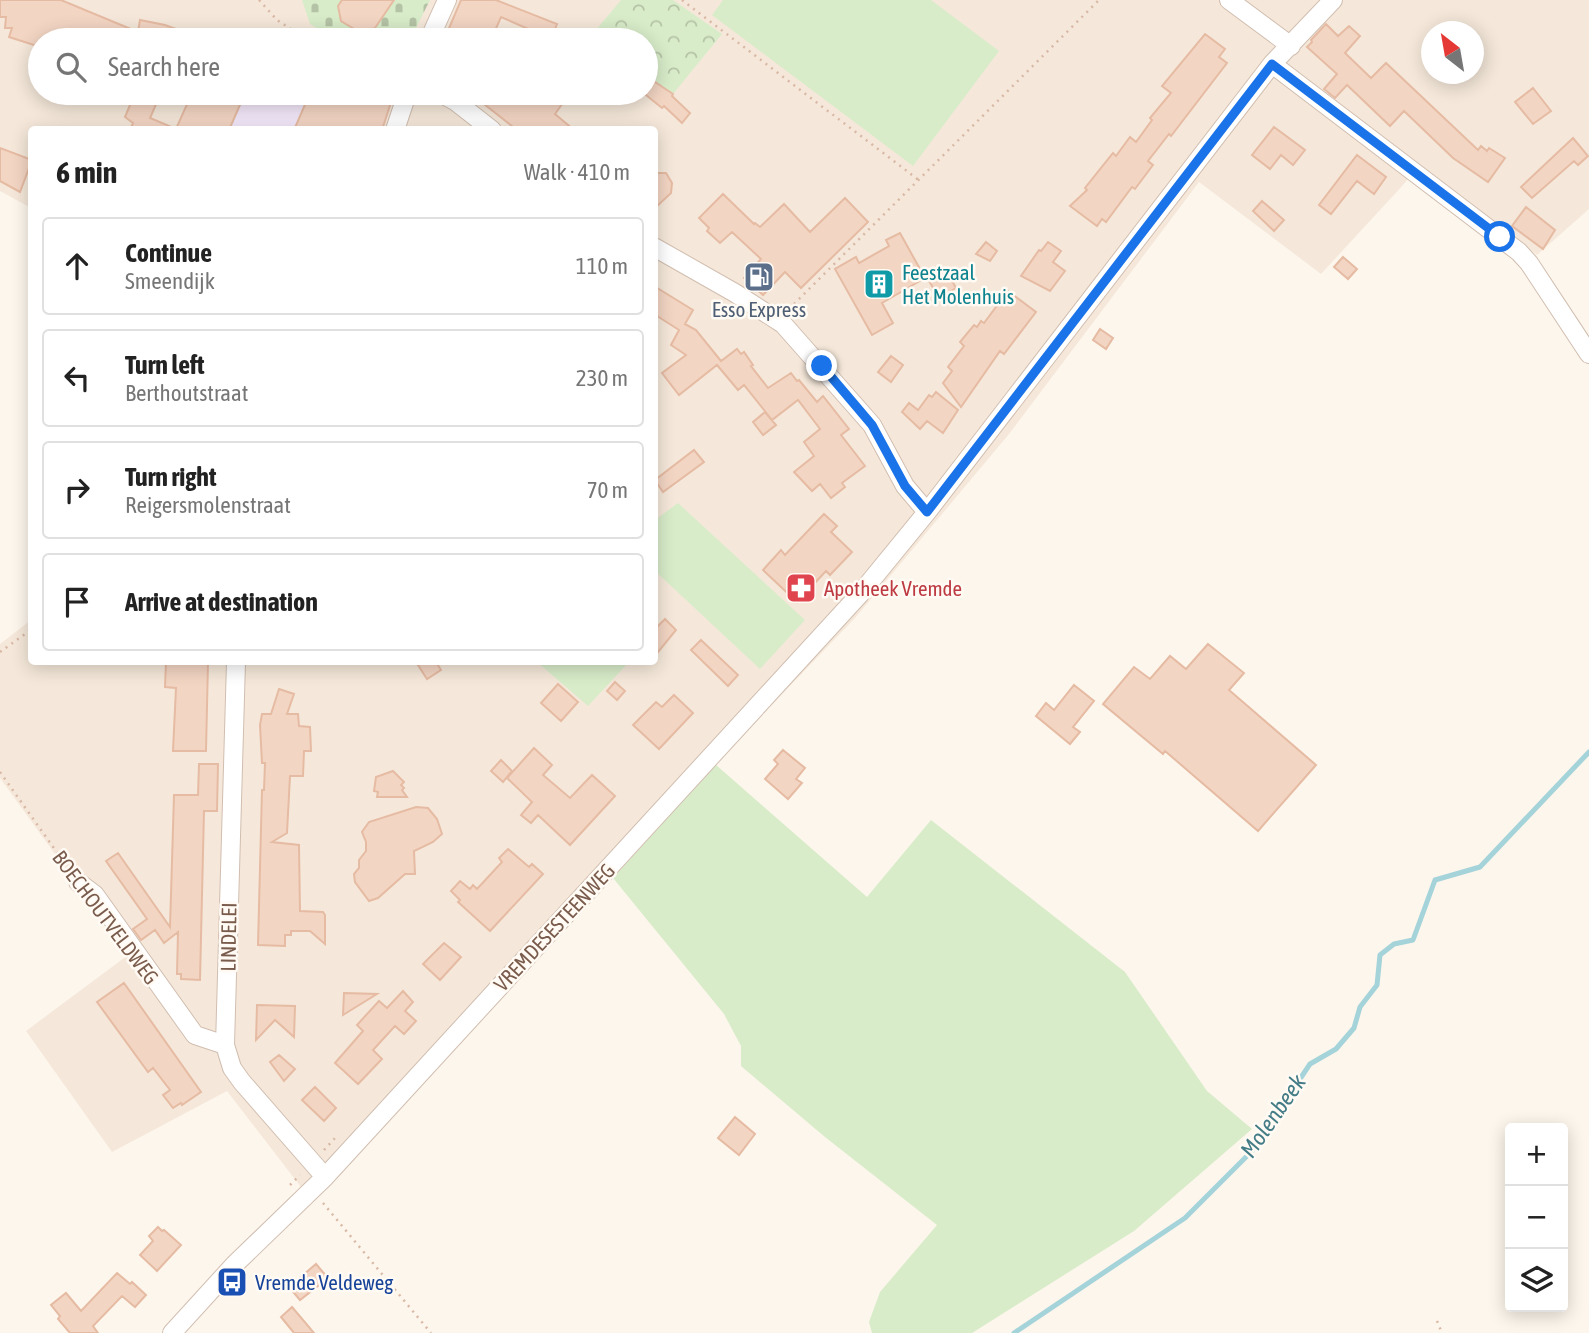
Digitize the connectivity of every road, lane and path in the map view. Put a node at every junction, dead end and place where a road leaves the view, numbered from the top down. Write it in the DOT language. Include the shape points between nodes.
graph roads {
  1 [pos="259,0"];
  2 [pos="447,0"];
  3 [pos="682,0"];
  4 [pos="1098,0"];
  5 [pos="1229,0"];
  6 [pos="1333,0"];
  7 [pos="289,28"];
  8 [pos="434,28"];
  9 [pos="1291,46"];
  10 [pos="1272,64"];
  11 [pos="403,105"];
  12 [pos="460,105"];
  13 [pos="396,126"];
  14 [pos="487,126"];
  15 [pos="920,181"];
  16 [pos="658,249"];
  17 [pos="778,319"];
  18 [pos="1589,354"];
  19 [pos="927,512"];
  20 [pos="28,632"];
  21 [pos="0,652"];
  22 [pos="236,665"];
  23 [pos="0,772"];
  24 [pos="78,882"];
  25 [pos="225,1045"];
  26 [pos="340,1133"];
  27 [pos="312,1163"];
  28 [pos="318,1183"];
  29 [pos="1437,1321"];
  30 [pos="172,1333"];
  31 [pos="430,1333"];
  32 [pos="1443,1333"];
  1 -- 7 [label="path"];
  2 -- 8 [label="street"];
  3 -- 15 [label="path"];
  4 -- 15 [label="path"];
  5 -- 9 [label="street"];
  6 -- 9 [label="street, VREMDESESTEENWEG"];
  9 -- 10 [label="street, VREMDESESTEENWEG"];
  10 -- 18 [label="street" via="1519,252"];
  10 -- 19 [label="street, VREMDESESTEENWEG"];
  11 -- 13 [label="street"];
  12 -- 14 [label="street"];
  15 -- 17 [label="path"];
  16 -- 17 [label="street"];
  17 -- 19 [label="street" via="872,425 905,486"];
  19 -- 28 [label="street, VREMDESESTEENWEG" via="860,594"];
  20 -- 21 [label="path"];
  22 -- 25 [label="street, LINDELEI"];
  23 -- 24 [label="path, BOECHOUTVELDWEG"];
  24 -- 25 [label="street, BOECHOUTVELDWEG" via="95,895 195,1035"];
  25 -- 27 [label="street, LINDELEI" via="242,1082"];
  26 -- 27 [label="path"];
  27 -- 28 [label="street, LINDELEI"];
  28 -- 30 [label="street, VREMDESESTEENWEG"];
  28 -- 31 [label="path"];
  29 -- 32 [label="path"];
}
